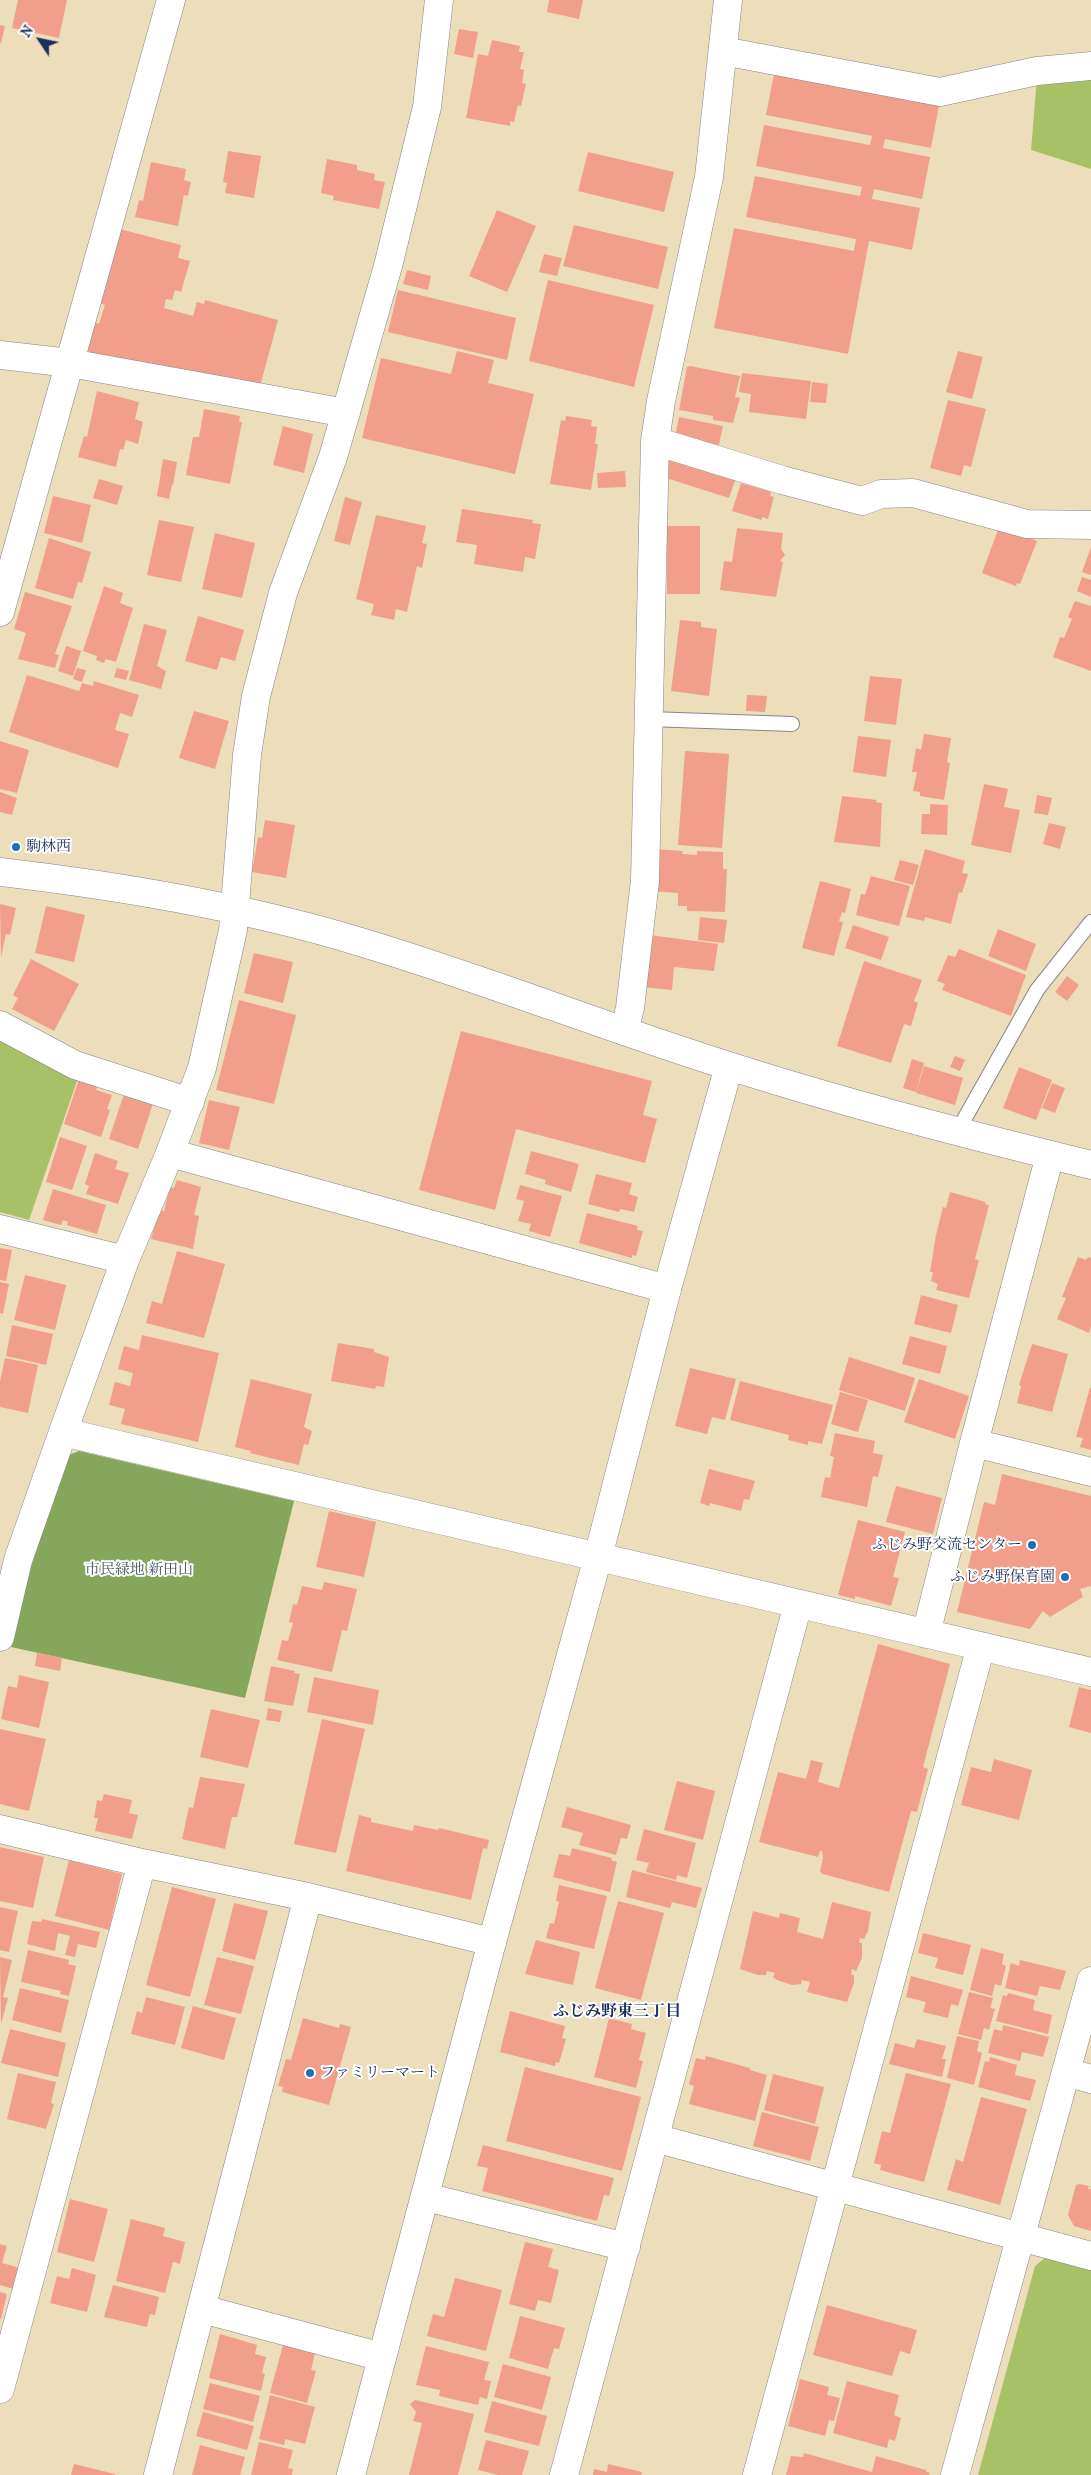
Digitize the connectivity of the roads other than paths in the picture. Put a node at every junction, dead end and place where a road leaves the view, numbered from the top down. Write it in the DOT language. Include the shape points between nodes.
graph roads {
  1 [pos="170,0"];
  2 [pos="439,0"];
  3 [pos="728,0"];
  4 [pos="723,51"];
  5 [pos="1091,66"];
  6 [pos="0,355"];
  7 [pos="70,363"];
  8 [pos="346,413"];
  9 [pos="655,441"];
  10 [pos="1091,525"];
  11 [pos="0,612"];
  12 [pos="649,718"];
  13 [pos="792,724"];
  14 [pos="0,872"];
  15 [pos="235,909"];
  16 [pos="1091,922"];
  17 [pos="0,1025"];
  18 [pos="624,1031"];
  19 [pos="729,1066"];
  20 [pos="190,1102"];
  21 [pos="957,1132"];
  22 [pos="170,1153"];
  23 [pos="1050,1155"];
  24 [pos="1091,1165"];
  25 [pos="0,1229"];
  26 [pos="124,1260"];
  27 [pos="667,1289"];
  28 [pos="63,1432"];
  29 [pos="974,1442"];
  30 [pos="1091,1472"];
  31 [pos="598,1557"];
  32 [pos="9,1558"];
  33 [pos="798,1604"];
  34 [pos="926,1634"];
  35 [pos="0,1637"];
  36 [pos="981,1646"];
  37 [pos="1091,1672"];
  38 [pos="0,1829"];
  39 [pos="142,1862"];
  40 [pos="308,1897"];
  41 [pos="492,1942"];
  42 [pos="1091,1982"];
  43 [pos="1078,2075"];
  44 [pos="654,2138"];
  45 [pos="836,2187"];
  46 [pos="426,2197"];
  47 [pos="1020,2236"];
  48 [pos="626,2247"];
  49 [pos="1091,2256"];
  50 [pos="202,2308"];
  51 [pos="4,2357"];
  52 [pos="382,2358"];
  53 [pos="0,2389"];
  54 [pos="158,2475"];
  55 [pos="350,2475"];
  56 [pos="564,2475"];
  57 [pos="757,2475"];
  58 [pos="954,2475"];
  1 -- 7 [label="street"];
  2 -- 8 [label="street" via="427,107 388,266"];
  3 -- 4 [label="street"];
  4 -- 5 [label="street" via="940,92 1037,71"];
  4 -- 9 [label="street" via="709,177"];
  6 -- 7 [label="street"];
  7 -- 8 [label="street"];
  7 -- 11 [label="street"];
  8 -- 15 [label="street" via="283,593 256,696 247,755"];
  9 -- 10 [label="street" via="862,501 881,494 912,493 1026,524"];
  9 -- 12 [label="street"];
  12 -- 13 [label="lane"];
  12 -- 18 [label="street" via="645,881 630,1008"];
  14 -- 15 [label="street"];
  15 -- 18 [label="street" via="354,940 474,977"];
  15 -- 20 [label="street" via="202,1068"];
  16 -- 21 [label="lane" via="1037,990"];
  17 -- 20 [label="street" via="75,1065"];
  18 -- 19 [label="street"];
  19 -- 21 [label="street"];
  19 -- 27 [label="street"];
  20 -- 22 [label="street"];
  21 -- 23 [label="street"];
  22 -- 26 [label="street"];
  22 -- 27 [label="street"];
  23 -- 24 [label="street"];
  23 -- 29 [label="street"];
  25 -- 26 [label="street"];
  26 -- 28 [label="street"];
  27 -- 31 [label="street"];
  28 -- 31 [label="street"];
  28 -- 32 [label="street"];
  29 -- 30 [label="street"];
  29 -- 34 [label="street"];
  31 -- 33 [label="street"];
  31 -- 41 [label="street"];
  32 -- 35 [label="street"];
  33 -- 34 [label="street"];
  33 -- 44 [label="street"];
  34 -- 36 [label="street"];
  36 -- 37 [label="street"];
  36 -- 45 [label="street"];
  38 -- 39 [label="street"];
  39 -- 40 [label="street"];
  39 -- 51 [label="street"];
  40 -- 41 [label="street"];
  40 -- 50 [label="street"];
  41 -- 46 [label="street"];
  42 -- 43 [label="street"];
  43 -- 47 [label="street"];
  44 -- 45 [label="street"];
  44 -- 48 [label="street"];
  45 -- 47 [label="street"];
  45 -- 57 [label="street"];
  46 -- 48 [label="street"];
  46 -- 52 [label="street"];
  47 -- 49 [label="street"];
  47 -- 58 [label="street"];
  48 -- 56 [label="street"];
  50 -- 52 [label="street"];
  50 -- 54 [label="street"];
  51 -- 53 [label="street"];
  52 -- 55 [label="street"];
}
